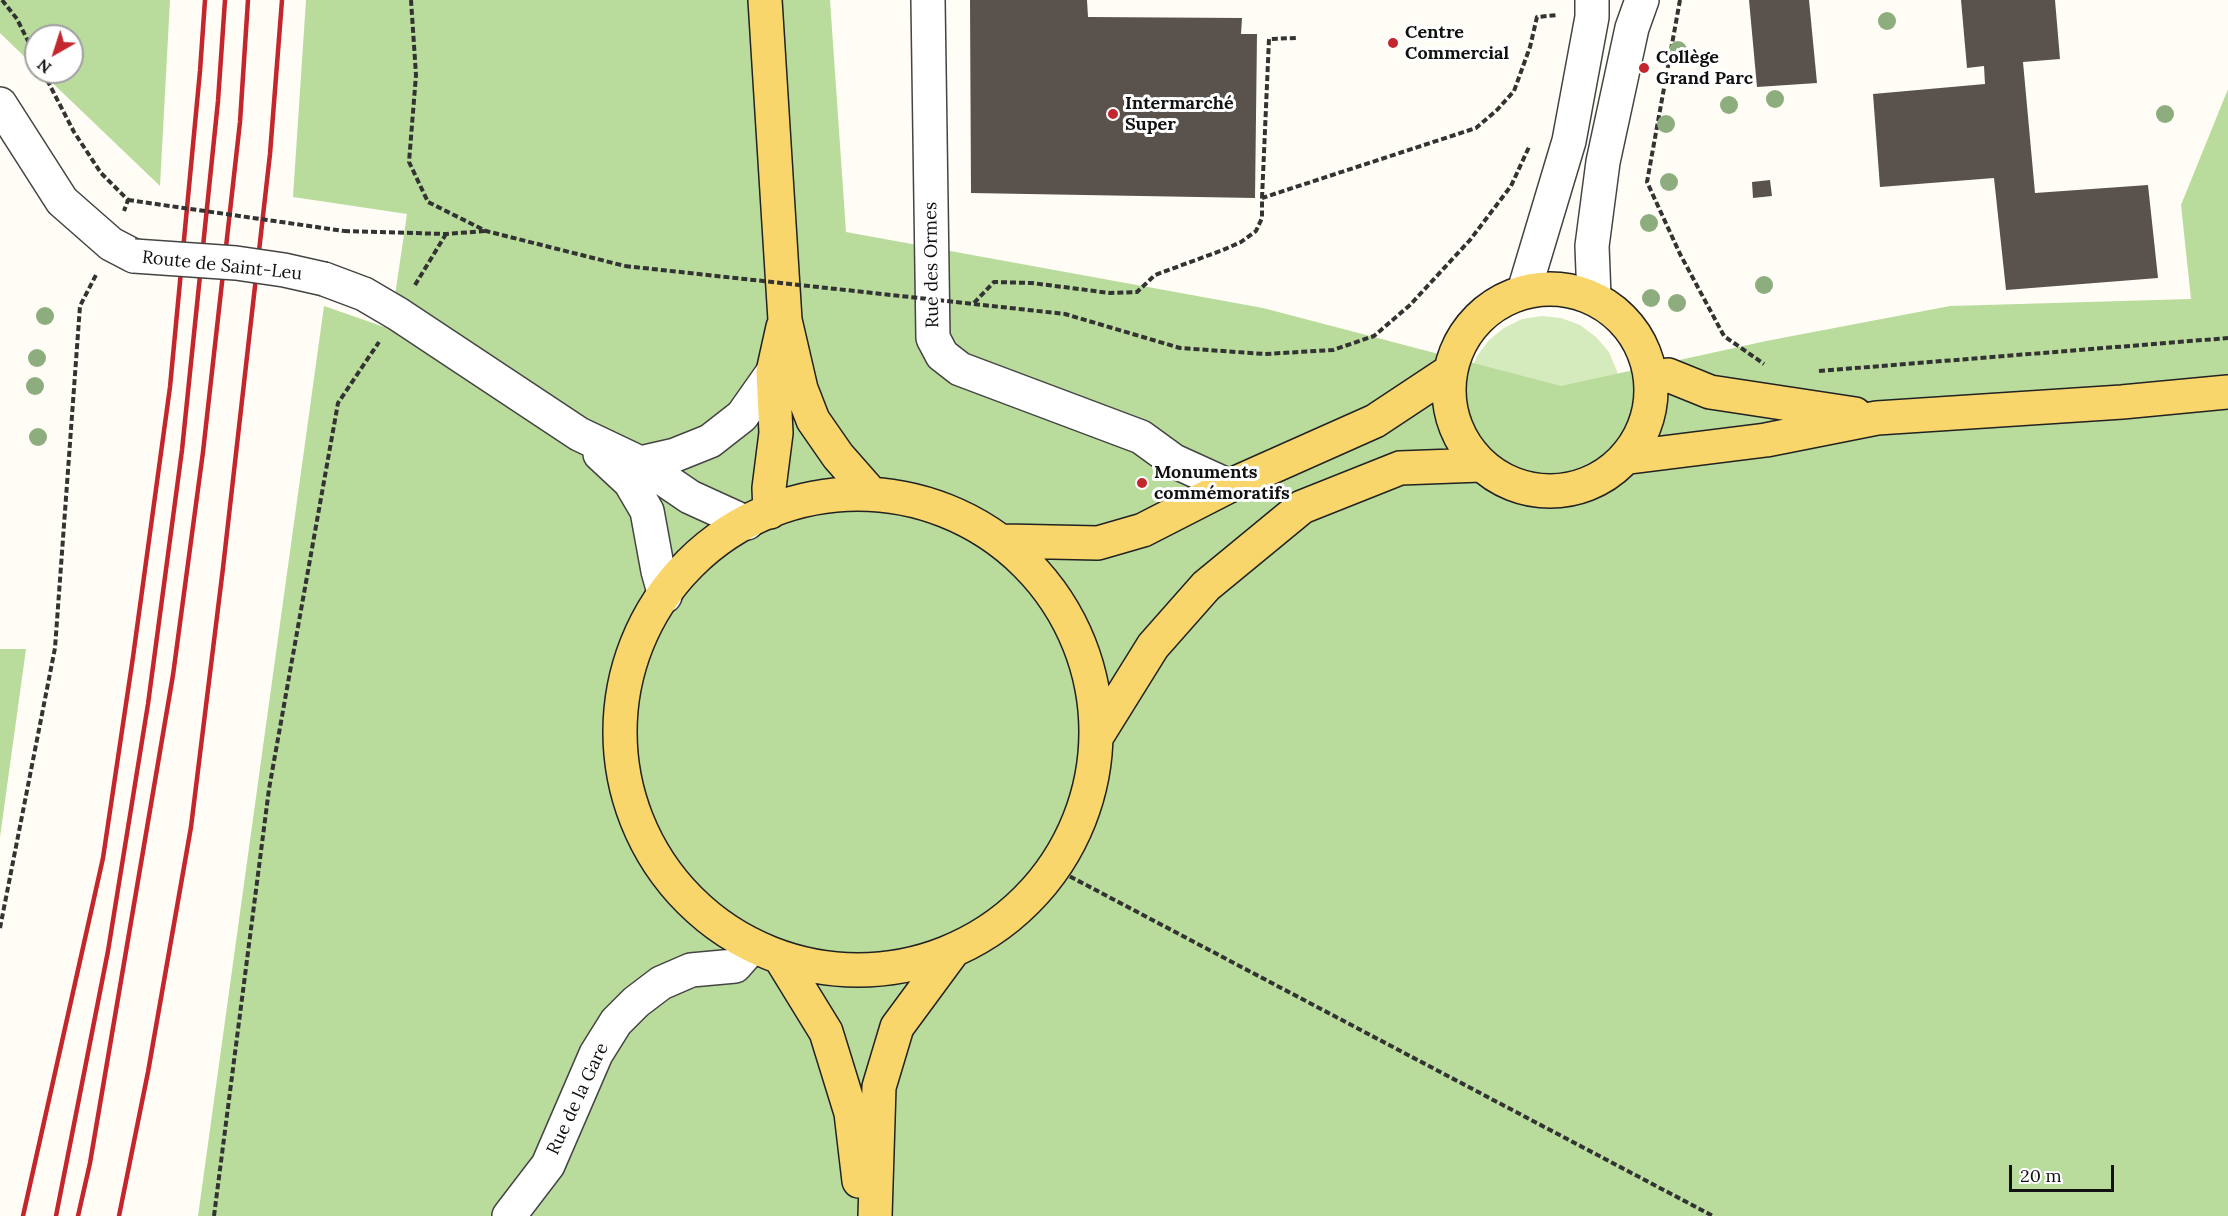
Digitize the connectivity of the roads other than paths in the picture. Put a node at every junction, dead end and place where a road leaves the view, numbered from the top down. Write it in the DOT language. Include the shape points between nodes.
graph roads {
  1 [pos="765,0"];
  2 [pos="928,0"];
  3 [pos="1592,0"];
  4 [pos="1642,0"];
  5 [pos="0,104"];
  6 [pos="1524,291"];
  7 [pos="1594,297"];
  8 [pos="784,320"];
  9 [pos="773,372"];
  10 [pos="1449,372"];
  11 [pos="1653,380"];
  12 [pos="2228,392"];
  13 [pos="1877,418"];
  14 [pos="579,434"];
  15 [pos="1630,457"];
  16 [pos="640,463"];
  17 [pos="1481,465"];
  18 [pos="1229,486"];
  19 [pos="867,489"];
  20 [pos="759,517"];
  21 [pos="1005,541"];
  22 [pos="665,596"];
  23 [pos="1097,736"];
  24 [pos="749,950"];
  25 [pos="953,951"];
  26 [pos="783,962"];
  27 [pos="509,1216"];
  28 [pos="864,1216"];
  29 [pos="875,1216"];
  1 -- 8 [label="main road"];
  2 -- 18 [label="street, Rue des Ormes" via="933,338 942,355 960,369 1141,437 1174,461"];
  3 -- 6 [label="street" via="1569,141"];
  4 -- 7 [label="street" via="1632,28 1603,162 1592,246"];
  5 -- 14 [label="street, Route de Saint-Leu, bridge" via="62,201 123,250 284,270 364,294"];
  6 -- 7 [label="main road" via="1560,288"];
  6 -- 10 [label="main road" via="1498,302 1475,320 1458,344"];
  7 -- 11 [label="main road" via="1643,346"];
  8 -- 9 [label="main road"];
  8 -- 19 [label="main road" via="813,420"];
  9 -- 16 [label="street" via="742,416 710,441"];
  9 -- 20 [label="main road" via="776,433 769,488"];
  10 -- 17 [label="main road" via="1449,406 1460,438"];
  10 -- 18 [label="main road" via="1375,421"];
  11 -- 13 [label="main road" via="1668,375 1710,392"];
  11 -- 15 [label="main road" via="1650,415"];
  12 -- 13 [label="main road"];
  13 -- 15 [label="main road" via="1766,440"];
  14 -- 16 [label="street, Route de Saint-Leu"];
  14 -- 22 [label="street, Route de Saint-Leu" via="630,482 647,512"];
  15 -- 17 [label="main road" via="1580,489 1545,493 1511,484"];
  16 -- 20 [label="street, Route de Saint-Leu" via="690,497"];
  17 -- 23 [label="main road" via="1400,468 1302,507 1206,586 1153,646"];
  18 -- 21 [label="main road" via="1143,530 1098,543"];
  19 -- 20 [label="main road" via="802,495"];
  19 -- 21 [label="main road" via="940,504"];
  20 -- 22 [label="main road" via="701,554"];
  21 -- 23 [label="main road" via="1055,599 1089,666"];
  22 -- 24 [label="main road" via="632,656 618,724 624,792 650,856 693,910"];
  23 -- 25 [label="main road" via="1085,808 1054,868 1009,916"];
  24 -- 26 [label="main road"];
  24 -- 27 [label="street, Rue de la Gare" via="735,966 691,970 661,983 616,1023 596,1054 548,1165"];
  25 -- 26 [label="main road" via="897,967 840,971"];
  25 -- 29 [label="main road" via="897,1027 879,1087"];
  26 -- 28 [label="main road" via="826,1032 851,1113"];
}
